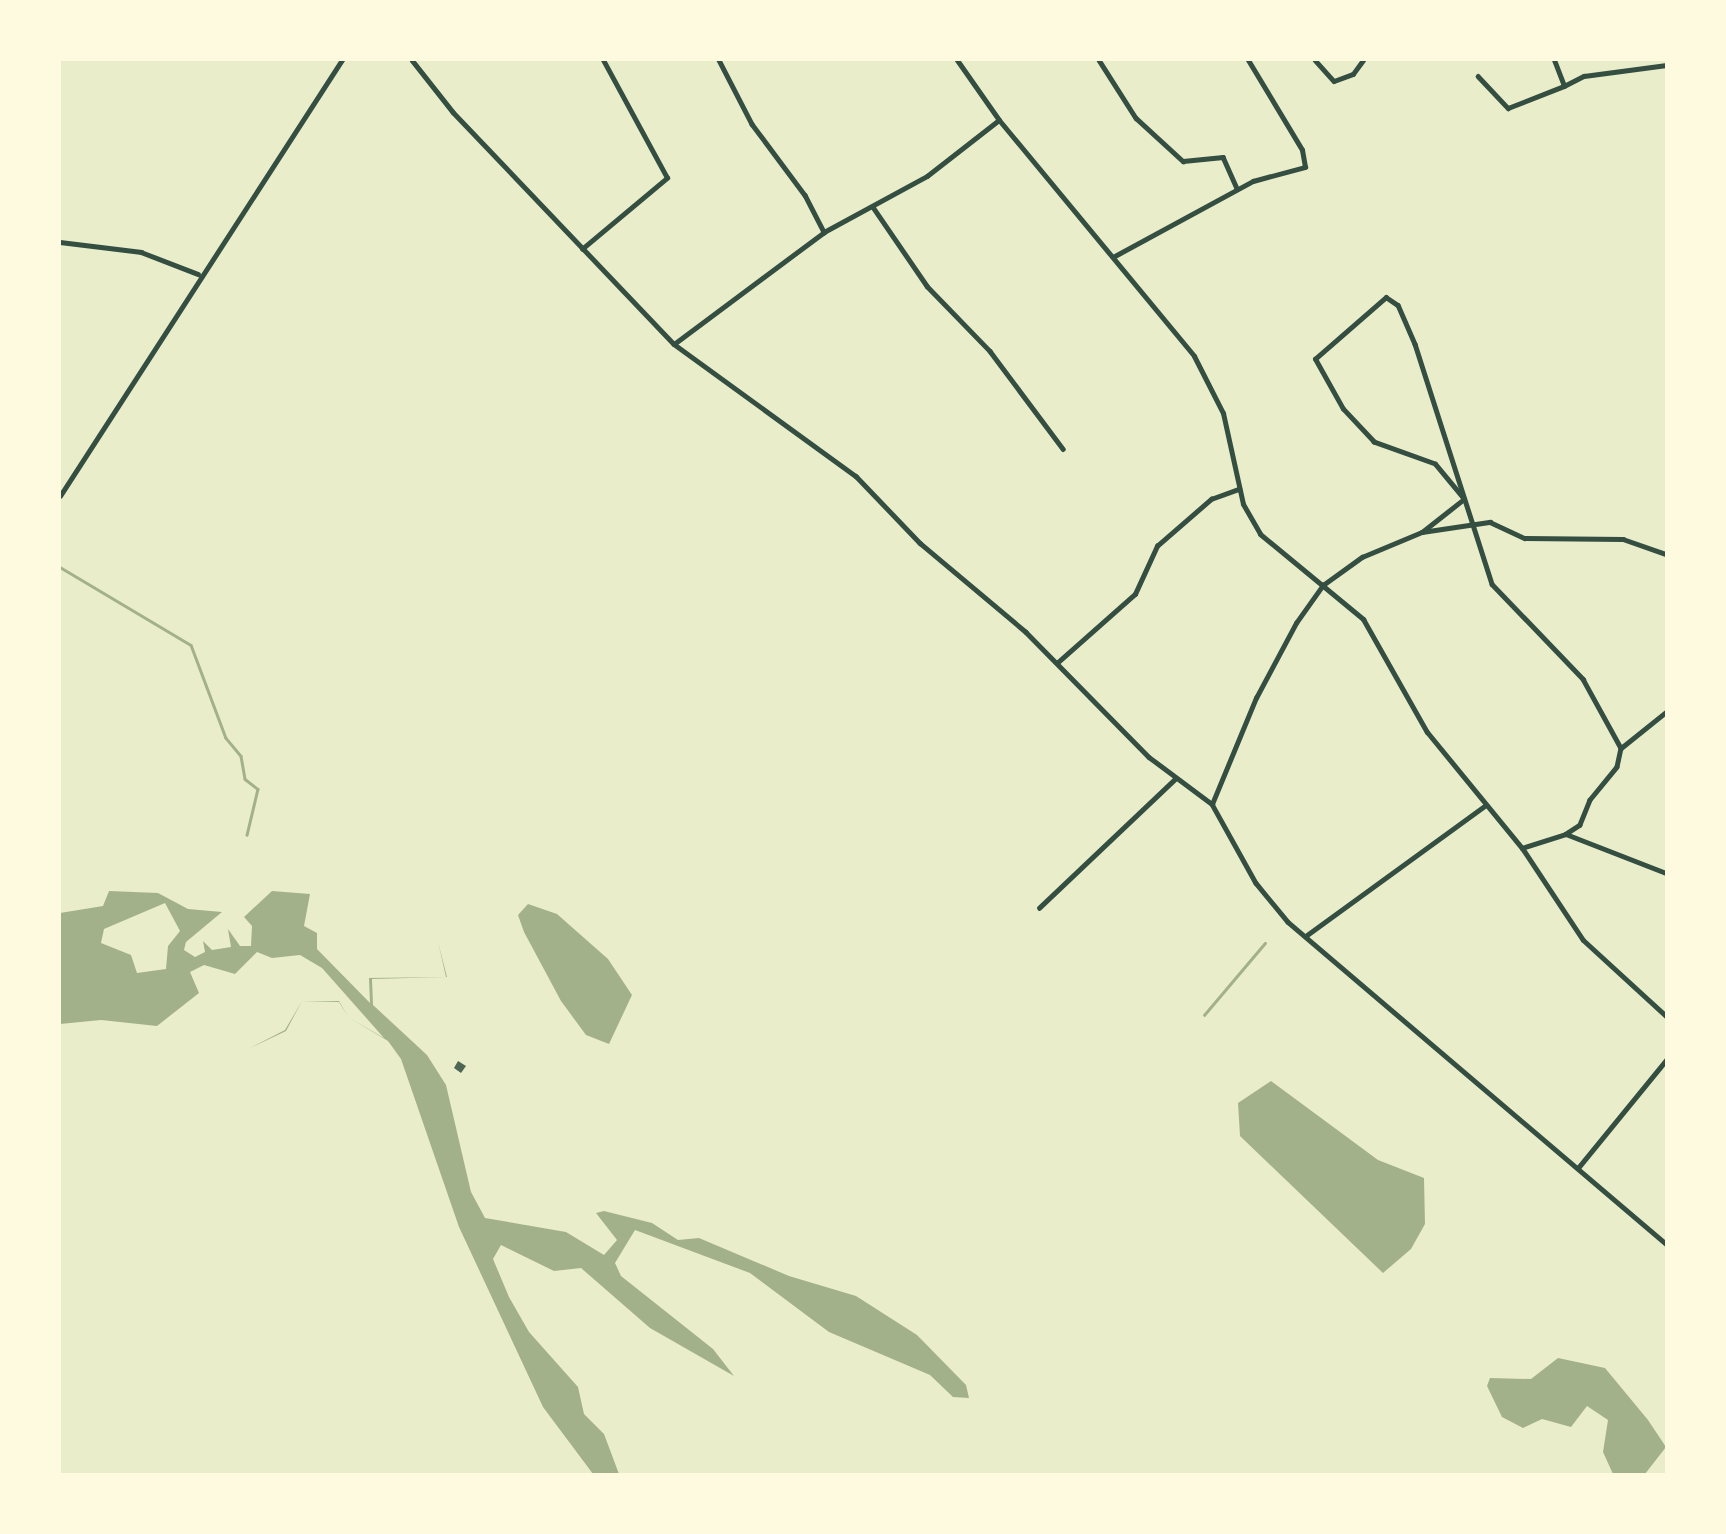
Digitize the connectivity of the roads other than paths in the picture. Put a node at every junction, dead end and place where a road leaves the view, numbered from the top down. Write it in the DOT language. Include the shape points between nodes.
graph roads {
  1 [pos="342,60"];
  2 [pos="412,60"];
  3 [pos="603,60"];
  4 [pos="719,60"];
  5 [pos="957,60"];
  6 [pos="1099,60"];
  7 [pos="1248,60"];
  8 [pos="1315,60"];
  9 [pos="1363,60"];
  10 [pos="1554,60"];
  11 [pos="1667,65"];
  12 [pos="1478,76"];
  13 [pos="1564,86"];
  14 [pos="999,120"];
  15 [pos="1237,189"];
  16 [pos="873,207"];
  17 [pos="824,232"];
  18 [pos="60,242"];
  19 [pos="582,249"];
  20 [pos="1113,257"];
  21 [pos="198,274"];
  22 [pos="674,344"];
  23 [pos="1063,449"];
  24 [pos="1239,489"];
  25 [pos="60,496"];
  26 [pos="1464,499"];
  27 [pos="1476,525"];
  28 [pos="1422,531"];
  29 [pos="1667,554"];
  30 [pos="1323,585"];
  31 [pos="1057,663"];
  32 [pos="1667,712"];
  33 [pos="1621,748"];
  34 [pos="1175,779"];
  35 [pos="1212,804"];
  36 [pos="1486,805"];
  37 [pos="1566,834"];
  38 [pos="1522,848"];
  39 [pos="1667,873"];
  40 [pos="1039,908"];
  41 [pos="1307,936"];
  42 [pos="1667,1016"];
  43 [pos="1667,1060"];
  44 [pos="1578,1168"];
  45 [pos="1667,1244"];
  1 -- 21 [label="street" via="314,112"];
  2 -- 19 [label="street"];
  3 -- 19 [label="street" via="667,178"];
  4 -- 17 [label="street" via="752,124 805,195"];
  5 -- 14 [label="street"];
  6 -- 15 [label="street" via="1136,118 1183,161 1223,157"];
  7 -- 15 [label="street" via="1305,167"];
  8 -- 9 [label="street" via="1334,81 1353,74"];
  10 -- 13 [label="street"];
  11 -- 13 [label="street" via="1584,76"];
  12 -- 13 [label="street" via="1508,108"];
  14 -- 16 [label="street" via="927,176"];
  14 -- 20 [label="street"];
  15 -- 20 [label="street"];
  16 -- 17 [label="street"];
  16 -- 23 [label="street" via="927,286 990,351"];
  17 -- 22 [label="street"];
  18 -- 21 [label="street" via="141,252"];
  19 -- 22 [label="street"];
  20 -- 24 [label="street" via="1210,384 1231,440"];
  21 -- 25 [label="street"];
  22 -- 31 [label="street" via="856,476 920,543"];
  24 -- 30 [label="street" via="1260,534"];
  24 -- 31 [label="street" via="1211,499 1157,546 1135,594"];
  26 -- 26 [label="street" via="1415,344 1398,305 1386,297 1318,351 1316,364 1343,410 1374,442 1435,464"];
  26 -- 27 [label="street"];
  26 -- 28 [label="street"];
  27 -- 28 [label="street"];
  27 -- 29 [label="street" via="1497,522 1544,541 1623,538"];
  27 -- 33 [label="street" via="1498,593 1583,680"];
  28 -- 30 [label="street" via="1362,557"];
  30 -- 35 [label="street" via="1256,698"];
  30 -- 36 [label="street" via="1363,619 1427,732"];
  31 -- 34 [label="street"];
  32 -- 33 [label="street"];
  33 -- 37 [label="street" via="1618,767 1590,800 1580,825"];
  34 -- 35 [label="street"];
  34 -- 40 [label="street"];
  35 -- 41 [label="street" via="1256,883"];
  36 -- 38 [label="street"];
  36 -- 41 [label="street"];
  37 -- 38 [label="street"];
  37 -- 39 [label="street"];
  38 -- 42 [label="street" via="1592,950"];
  41 -- 44 [label="street"];
  43 -- 44 [label="street"];
  44 -- 45 [label="street"];
}
